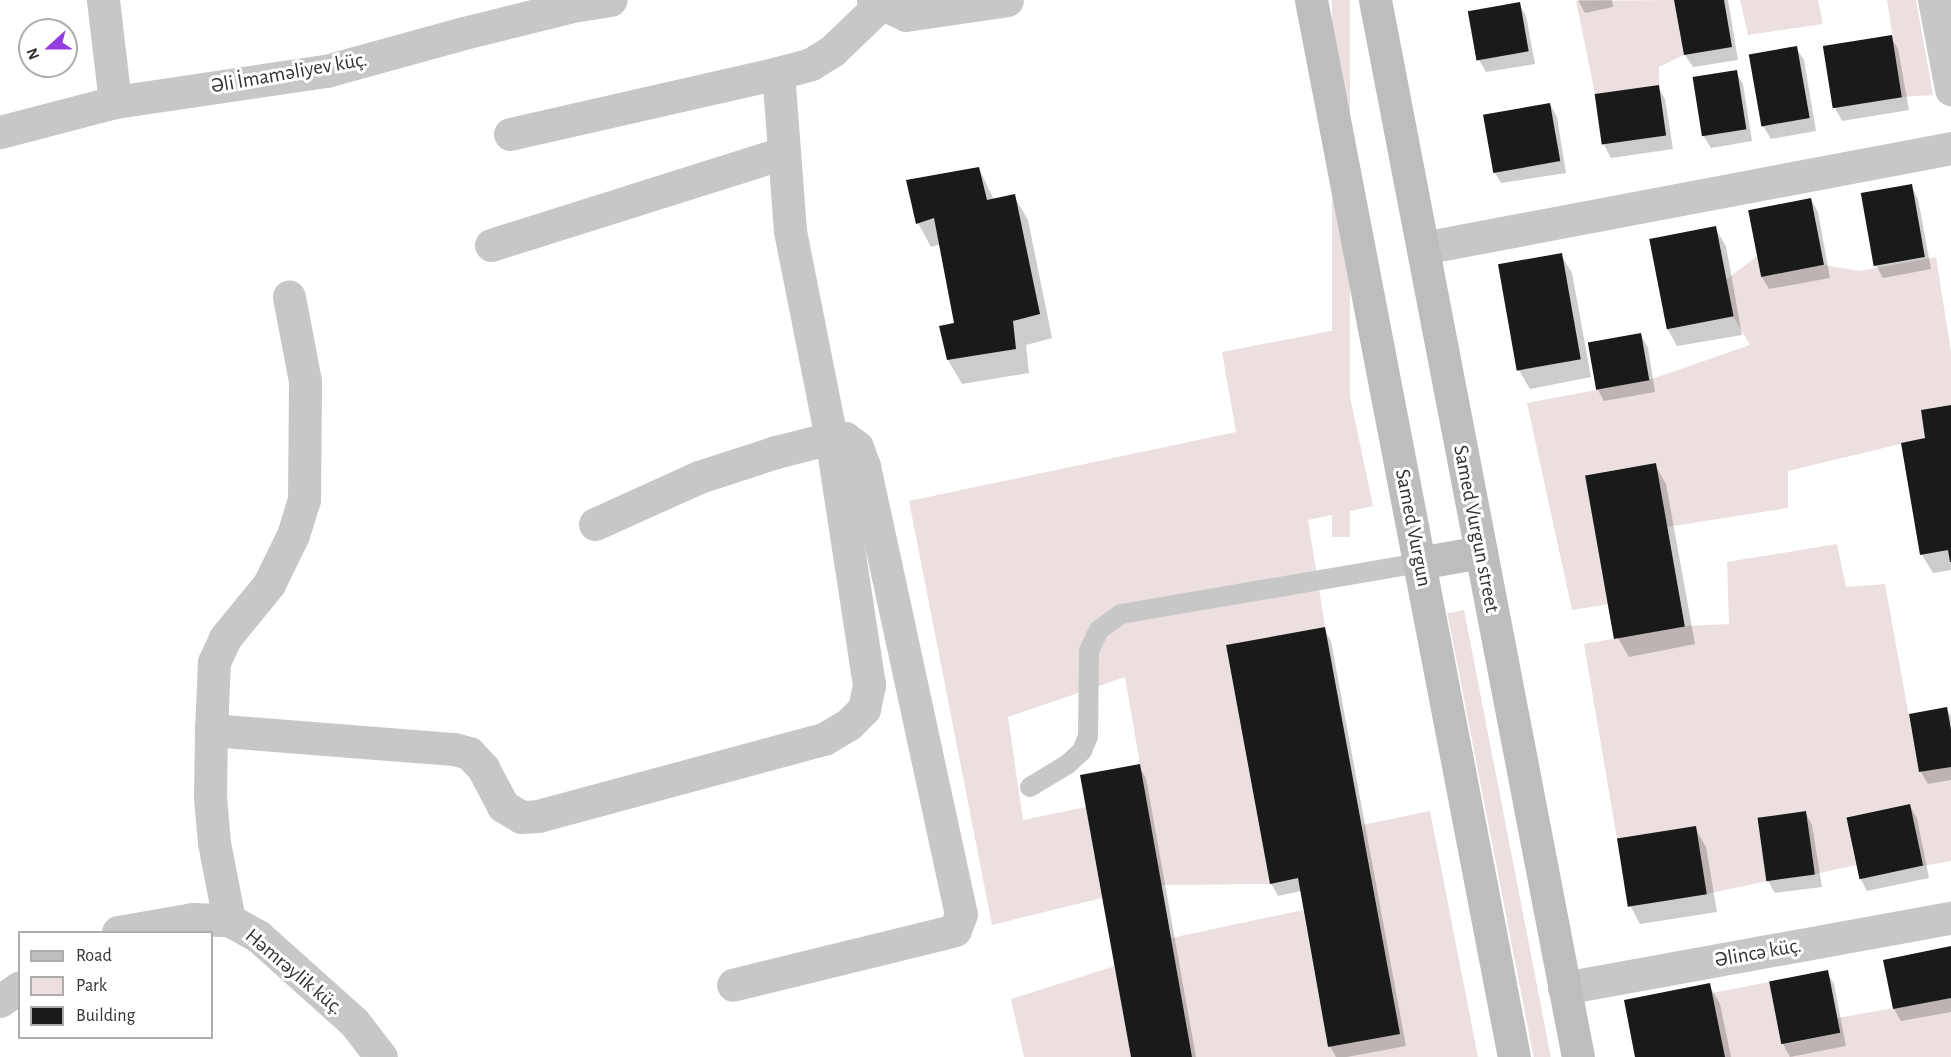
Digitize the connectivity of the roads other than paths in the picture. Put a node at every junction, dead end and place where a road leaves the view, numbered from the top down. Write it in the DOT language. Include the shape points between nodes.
graph roads {
  1 [pos="103,0"];
  2 [pos="611,0"];
  3 [pos="1007,0"];
  4 [pos="1311,0"];
  5 [pos="1375,0"];
  6 [pos="1934,0"];
  7 [pos="877,2"];
  8 [pos="778,73"];
  9 [pos="1951,89"];
  10 [pos="115,102"];
  11 [pos="0,132"];
  12 [pos="510,134"];
  13 [pos="1951,148"];
  14 [pos="782,153"];
  15 [pos="491,245"];
  16 [pos="1423,248"];
  17 [pos="289,297"];
  18 [pos="831,438"];
  19 [pos="595,524"];
  20 [pos="1480,552"];
  21 [pos="1419,563"];
  22 [pos="212,730"];
  23 [pos="1030,787"];
  24 [pos="1951,918"];
  25 [pos="229,920"];
  26 [pos="129,931"];
  27 [pos="733,985"];
  28 [pos="18,988"];
  29 [pos="1564,988"];
  30 [pos="0,1001"];
  31 [pos="381,1057"];
  32 [pos="1514,1057"];
  33 [pos="1578,1057"];
  1 -- 10 [label="street"];
  2 -- 10 [label="street, Əli İmaməliyev küç." via="572,6 326,71"];
  3 -- 7 [label="street" via="906,15"];
  4 -- 21 [label="main road, Samed Vurgun"];
  5 -- 16 [label="main road, Samed Vurgun street"];
  6 -- 9 [label="street"];
  7 -- 8 [label="street" via="833,50 811,64"];
  8 -- 12 [label="street"];
  8 -- 14 [label="street"];
  10 -- 11 [label="street, Əli İmaməliyev küç."];
  13 -- 16 [label="street"];
  14 -- 15 [label="street"];
  14 -- 18 [label="street" via="790,231"];
  16 -- 20 [label="main road, Samed Vurgun street"];
  17 -- 22 [label="street" via="305,381 304,500 293,535 268,584 225,638 214,662"];
  18 -- 19 [label="street" via="699,477"];
  18 -- 22 [label="street" via="869,685 864,709 824,739 538,816 521,817 503,806 483,768 470,753"];
  18 -- 27 [label="street" via="845,438 857,447 864,465 961,914 955,930"];
  20 -- 21 [label="main road"];
  20 -- 29 [label="main road, Samed Vurgun street"];
  21 -- 23 [label="lane" via="1121,614 1098,630 1089,651 1088,736 1082,751"];
  21 -- 32 [label="main road, Samed Vurgun"];
  22 -- 25 [label="street" via="210,796 214,843"];
  24 -- 29 [label="street, Əlincə küç."];
  25 -- 26 [label="street, Həmrəylik küç." via="193,919"];
  25 -- 31 [label="street, Həmrəylik küç." via="258,936 354,1022"];
  28 -- 30 [label="street"];
  29 -- 33 [label="main road, Samed Vurgun street"];
}
